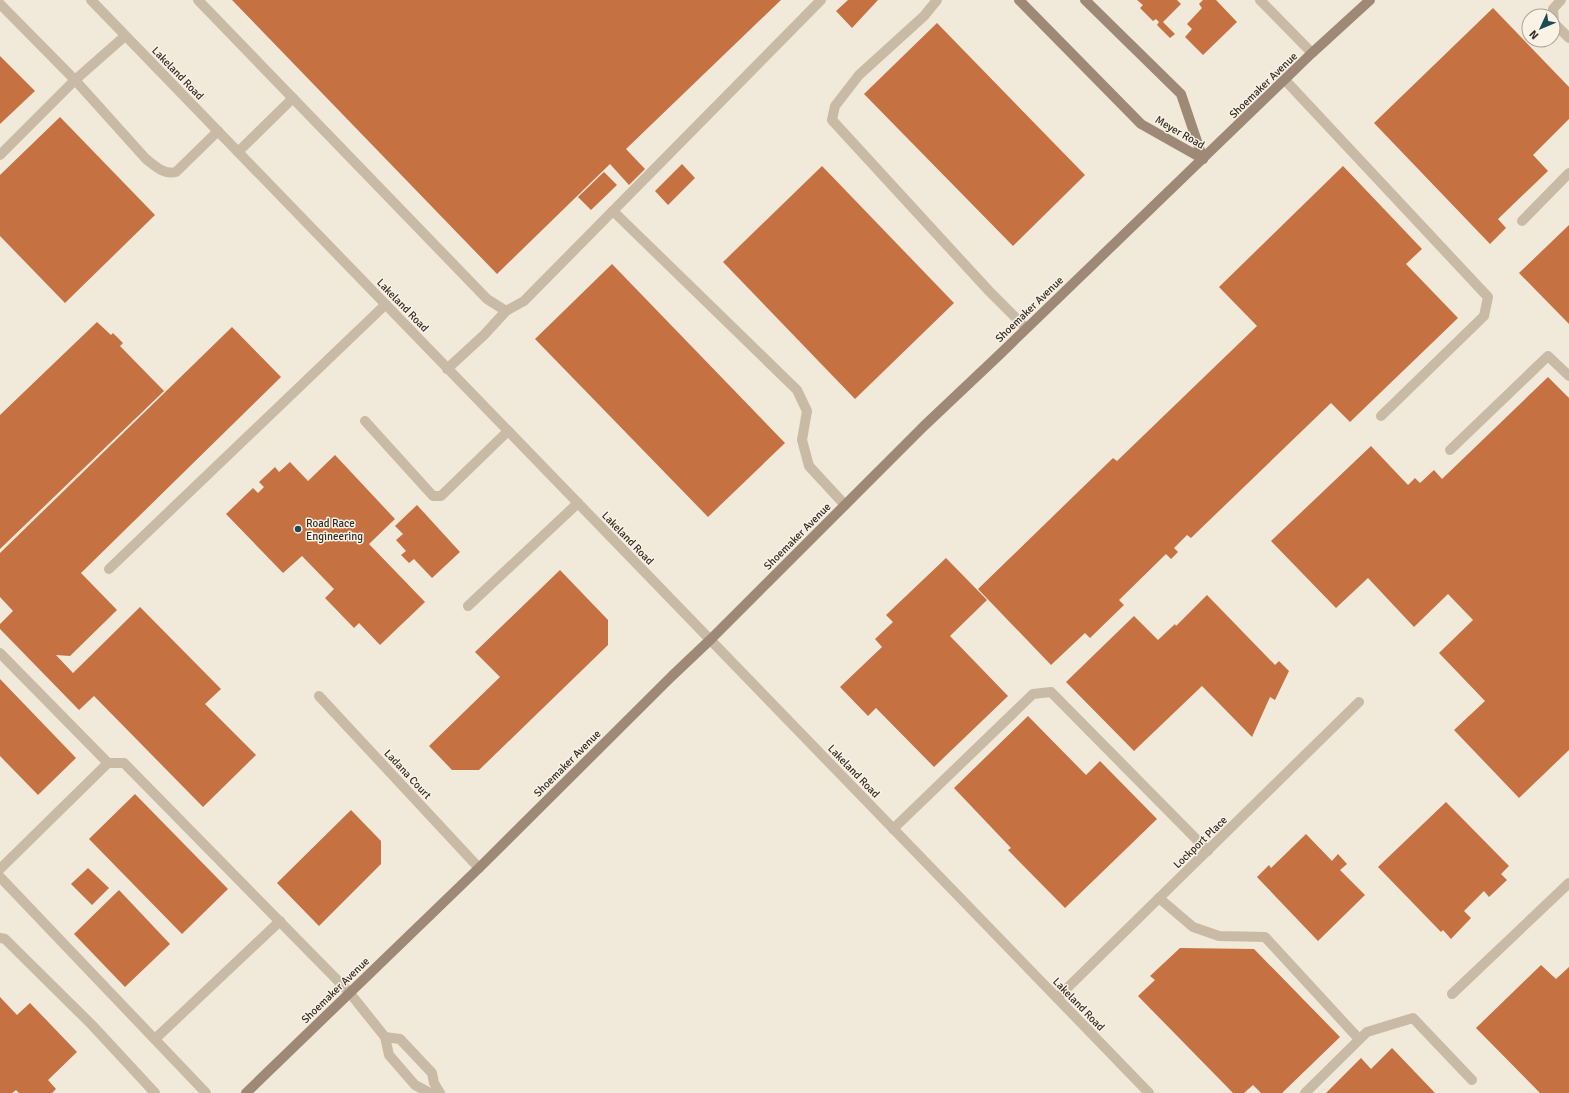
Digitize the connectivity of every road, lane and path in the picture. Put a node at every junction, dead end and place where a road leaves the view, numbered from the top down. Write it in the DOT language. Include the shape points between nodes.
graph roads {
  1 [pos="91,0"];
  2 [pos="198,0"];
  3 [pos="821,0"];
  4 [pos="938,0"];
  5 [pos="1019,0"];
  6 [pos="1086,0"];
  7 [pos="1260,0"];
  8 [pos="1370,0"];
  9 [pos="1562,0"];
  10 [pos="0,4"];
  11 [pos="125,36"];
  12 [pos="1569,38"];
  13 [pos="1312,53"];
  14 [pos="75,80"];
  15 [pos="1285,80"];
  16 [pos="293,98"];
  17 [pos="218,131"];
  18 [pos="238,152"];
  19 [pos="0,154"];
  20 [pos="1203,159"];
  21 [pos="1569,174"];
  22 [pos="614,211"];
  23 [pos="1522,221"];
  24 [pos="385,305"];
  25 [pos="506,311"];
  26 [pos="1026,328"];
  27 [pos="447,369"];
  28 [pos="1569,376"];
  29 [pos="1381,416"];
  30 [pos="365,421"];
  31 [pos="508,431"];
  32 [pos="1450,450"];
  33 [pos="578,503"];
  34 [pos="845,505"];
  35 [pos="108,569"];
  36 [pos="468,606"];
  37 [pos="710,640"];
  38 [pos="0,653"];
  39 [pos="319,696"];
  40 [pos="1359,702"];
  41 [pos="108,763"];
  42 [pos="893,829"];
  43 [pos="1208,851"];
  44 [pos="479,868"];
  45 [pos="0,869"];
  46 [pos="0,877"];
  47 [pos="1569,883"];
  48 [pos="1159,898"];
  49 [pos="280,920"];
  50 [pos="0,938"];
  51 [pos="350,992"];
  52 [pos="1452,994"];
  53 [pos="1057,998"];
  54 [pos="385,1037"];
  55 [pos="155,1039"];
  56 [pos="1359,1039"];
  57 [pos="1472,1080"];
  58 [pos="155,1093"];
  59 [pos="206,1093"];
  60 [pos="246,1093"];
  61 [pos="430,1093"];
  62 [pos="440,1093"];
  63 [pos="1149,1093"];
  64 [pos="1305,1093"];
  1 -- 11 [label="street, Lakeland Road"];
  2 -- 16 [label="street"];
  3 -- 22 [label="street"];
  4 -- 26 [label="street" via="924,16 859,74 835,106 832,120"];
  5 -- 20 [label="main road, Meyer Road" via="1141,124"];
  6 -- 20 [label="main road, Meyer Road" via="1181,94"];
  7 -- 13 [label="street"];
  8 -- 13 [label="main road, Shoemaker Avenue"];
  9 -- 12 [label="street" via="1553,9 1554,23"];
  10 -- 14 [label="street"];
  11 -- 14 [label="street"];
  11 -- 17 [label="street, Lakeland Road"];
  13 -- 15 [label="main road, Shoemaker Avenue"];
  14 -- 17 [label="street" via="146,159 159,169 170,173 176,172"];
  14 -- 19 [label="street"];
  15 -- 20 [label="main road, Shoemaker Avenue"];
  15 -- 29 [label="street" via="1488,297 1484,316"];
  16 -- 18 [label="street"];
  16 -- 25 [label="street" via="487,299"];
  17 -- 18 [label="street, Lakeland Road"];
  18 -- 24 [label="street, Lakeland Road"];
  20 -- 26 [label="main road, Shoemaker Avenue"];
  21 -- 23 [label="street"];
  22 -- 25 [label="street" via="524,301"];
  22 -- 34 [label="street" via="797,390 807,411 802,440 809,466"];
  24 -- 27 [label="street, Lakeland Road"];
  24 -- 35 [label="street"];
  25 -- 27 [label="street"];
  26 -- 34 [label="main road, Shoemaker Avenue"];
  27 -- 31 [label="street, Lakeland Road"];
  28 -- 32 [label="street" via="1548,356"];
  30 -- 31 [label="street" via="433,496 441,496"];
  31 -- 33 [label="street, Lakeland Road"];
  33 -- 36 [label="street"];
  33 -- 37 [label="street, Lakeland Road"];
  34 -- 37 [label="main road, Shoemaker Avenue"];
  37 -- 42 [label="street, Lakeland Road"];
  37 -- 44 [label="main road, Shoemaker Avenue"];
  38 -- 41 [label="street"];
  39 -- 44 [label="street, Ladana Court"];
  40 -- 43 [label="street, Lockport Place"];
  41 -- 45 [label="street"];
  41 -- 49 [label="street" via="124,763"];
  42 -- 43 [label="street" via="1033,694 1051,692"];
  42 -- 53 [label="street, Lakeland Road"];
  43 -- 48 [label="street, Lockport Place"];
  44 -- 51 [label="main road, Shoemaker Avenue"];
  46 -- 55 [label="street"];
  47 -- 52 [label="street"];
  48 -- 53 [label="street, Lockport Place"];
  48 -- 56 [label="street" via="1193,927 1219,936 1265,937"];
  49 -- 51 [label="street"];
  49 -- 55 [label="street"];
  50 -- 58 [label="street" via="5,939 92,1025"];
  51 -- 54 [label="street"];
  51 -- 60 [label="main road, Shoemaker Avenue"];
  53 -- 63 [label="street, Lakeland Road"];
  54 -- 61 [label="street" via="389,1055 415,1085"];
  54 -- 62 [label="street" via="400,1039 432,1073"];
  55 -- 59 [label="street"];
  56 -- 57 [label="street" via="1367,1032 1413,1018"];
  56 -- 64 [label="street"];
}
